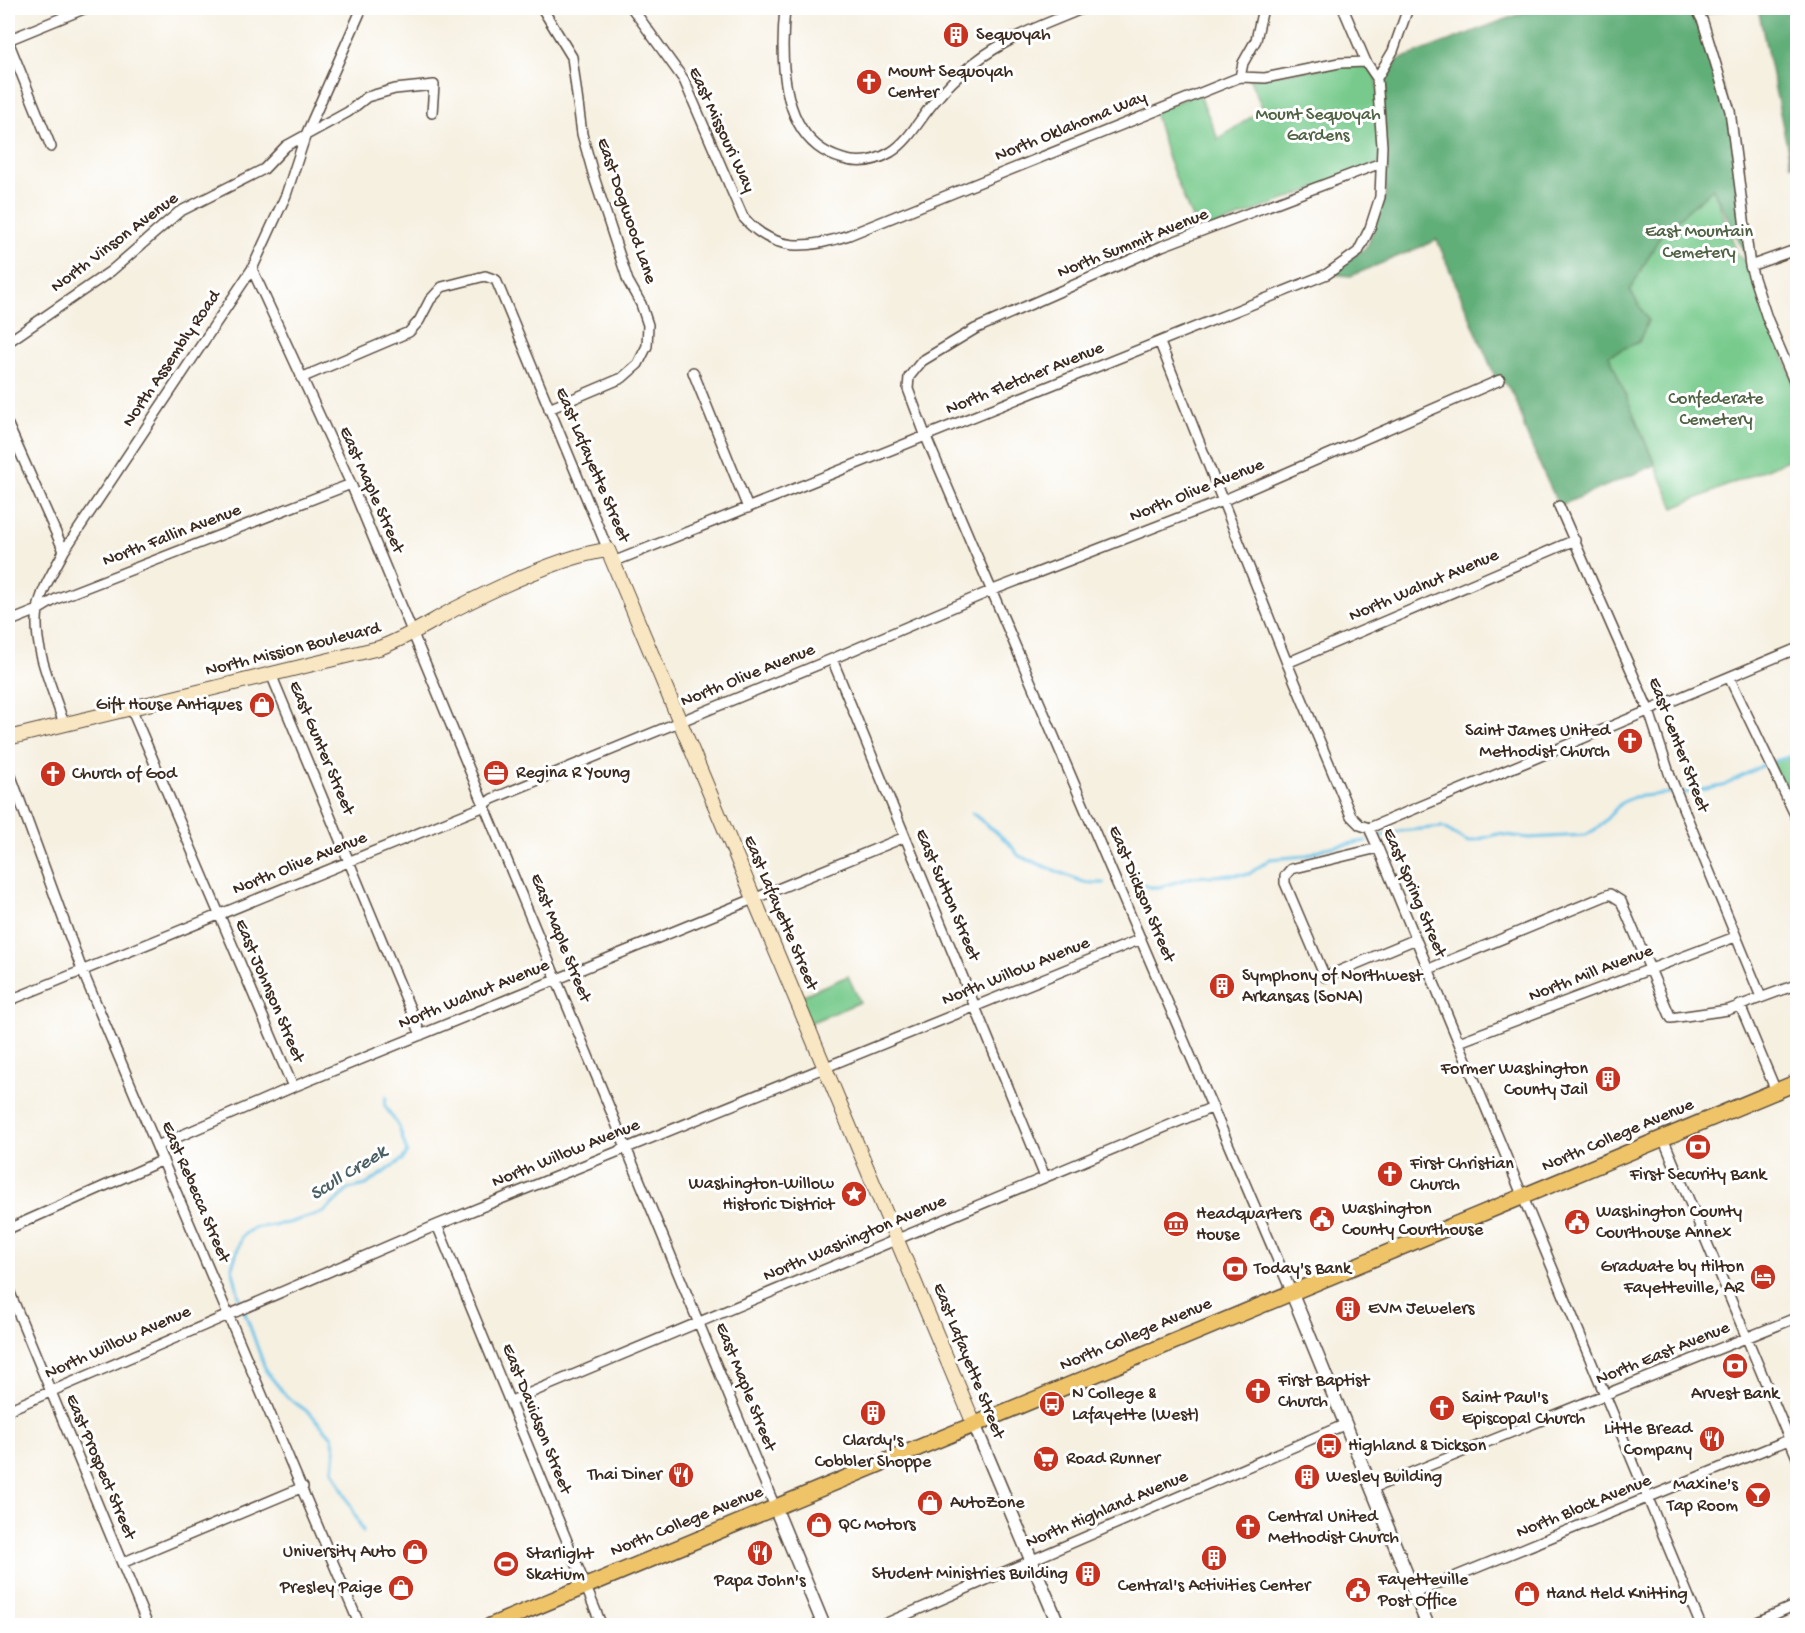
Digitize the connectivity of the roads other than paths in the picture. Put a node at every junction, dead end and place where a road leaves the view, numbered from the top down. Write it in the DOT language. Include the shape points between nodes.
graph roads {
  1 [pos="86,8"];
  2 [pos="362,8"];
  3 [pos="542,8"];
  4 [pos="632,8"];
  5 [pos="785,8"];
  6 [pos="1084,8"];
  7 [pos="1263,8"];
  8 [pos="1343,8"];
  9 [pos="1408,8"];
  10 [pos="1696,8"];
  11 [pos="8,41"];
  12 [pos="1366,62"];
  13 [pos="1240,77"];
  14 [pos="1377,78"];
  15 [pos="432,113"];
  16 [pos="304,137"];
  17 [pos="51,147"];
  18 [pos="1381,163"];
  19 [pos="794,246"];
  20 [pos="1797,249"];
  21 [pos="1750,266"];
  22 [pos="252,269"];
  23 [pos="8,342"];
  24 [pos="1160,343"];
  25 [pos="693,372"];
  26 [pos="909,377"];
  27 [pos="301,378"];
  28 [pos="1500,380"];
  29 [pos="1797,391"];
  30 [pos="549,409"];
  31 [pos="8,425"];
  32 [pos="926,437"];
  33 [pos="351,484"];
  34 [pos="1222,501"];
  35 [pos="1559,506"];
  36 [pos="748,508"];
  37 [pos="1575,540"];
  38 [pos="64,550"];
  39 [pos="611,556"];
  40 [pos="993,590"];
  41 [pos="38,610"];
  42 [pos="8,622"];
  43 [pos="412,632"];
  44 [pos="1797,648"];
  45 [pos="832,660"];
  46 [pos="1287,663"];
  47 [pos="271,674"];
  48 [pos="1729,677"];
  49 [pos="131,708"];
  50 [pos="1649,711"];
  51 [pos="681,721"];
  52 [pos="64,724"];
  53 [pos="8,738"];
  54 [pos="8,768"];
  55 [pos="485,804"];
  56 [pos="1797,821"];
  57 [pos="1369,828"];
  58 [pos="904,837"];
  59 [pos="1378,848"];
  60 [pos="351,860"];
  61 [pos="754,898"];
  62 [pos="219,915"];
  63 [pos="1735,937"];
  64 [pos="1141,939"];
  65 [pos="1416,939"];
  66 [pos="1429,969"];
  67 [pos="1651,969"];
  68 [pos="82,970"];
  69 [pos="557,979"];
  70 [pos="1797,984"];
  71 [pos="1761,997"];
  72 [pos="8,1001"];
  73 [pos="1740,1005"];
  74 [pos="976,1006"];
  75 [pos="421,1035"];
  76 [pos="1459,1042"];
  77 [pos="825,1066"];
  78 [pos="1797,1082"];
  79 [pos="293,1087"];
  80 [pos="1776,1091"];
  81 [pos="1213,1107"];
  82 [pos="1663,1138"];
  83 [pos="157,1146"];
  84 [pos="627,1148"];
  85 [pos="163,1160"];
  86 [pos="1045,1177"];
  87 [pos="1523,1198"];
  88 [pos="437,1225"];
  89 [pos="8,1229"];
  90 [pos="898,1238"];
  91 [pos="8,1288"];
  92 [pos="1291,1292"];
  93 [pos="230,1312"];
  94 [pos="1797,1317"];
  95 [pos="699,1322"];
  96 [pos="1746,1338"];
  97 [pos="51,1391"];
  98 [pos="1605,1396"];
  99 [pos="511,1401"];
  100 [pos="8,1410"];
  101 [pos="974,1424"];
  102 [pos="1346,1424"];
  103 [pos="1793,1438"];
  104 [pos="1797,1460"];
  105 [pos="303,1487"];
  106 [pos="1373,1488"];
  107 [pos="1648,1499"];
  108 [pos="775,1507"];
  109 [pos="1032,1561"];
  110 [pos="122,1563"];
  111 [pos="586,1585"];
  112 [pos="1414,1593"];
  113 [pos="1797,1604"];
  114 [pos="148,1626"];
  115 [pos="360,1626"];
  116 [pos="490,1626"];
  117 [pos="602,1626"];
  118 [pos="824,1626"];
  119 [pos="880,1626"];
  120 [pos="1059,1626"];
  121 [pos="1428,1626"];
  122 [pos="1701,1626"];
  123 [pos="1748,1626"];
  1 -- 11 [label="street"];
  2 -- 16 [label="street, North Assembly Road"];
  3 -- 30 [label="street, East Dogwood Lane" via="572,57 582,134 594,177 628,281 648,326 647,346 638,364 622,378"];
  4 -- 19 [label="street, East Missouri Way" via="684,80 743,217 756,232 774,242"];
  5 -- 6 [label="street" via="785,77 792,108 805,135 821,151 863,162 891,152 905,141 947,88 975,62 1008,40"];
  7 -- 13 [label="street" via="1256,40"];
  8 -- 12 [label="street"];
  9 -- 14 [label="street" via="1393,51"];
  10 -- 21 [label="street" via="1730,111"];
  11 -- 17 [label="street"];
  12 -- 13 [label="street, North Oklahoma Way" via="1339,63 1265,78"];
  12 -- 14 [label="street"];
  13 -- 19 [label="street, North Oklahoma Way" via="849,235"];
  14 -- 18 [label="street, North Fletcher Avenue"];
  15 -- 16 [label="street, North Vinson Avenue" via="434,85 395,89 368,98"];
  16 -- 22 [label="street, North Assembly Road" via="286,195"];
  16 -- 23 [label="street, North Vinson Avenue" via="286,146 264,169 179,213 111,271"];
  18 -- 24 [label="street, North Fletcher Avenue" via="1380,197 1358,252 1327,274"];
  18 -- 26 [label="street, North Summit Avenue" via="1162,246 975,329 922,361"];
  20 -- 21 [label="street"];
  21 -- 29 [label="street"];
  22 -- 27 [label="street, East Maple Street"];
  22 -- 38 [label="street, North Assembly Road"];
  24 -- 32 [label="street, North Fletcher Avenue"];
  24 -- 34 [label="street, East Spring Street"];
  25 -- 36 [label="street"];
  26 -- 32 [label="street, East Dickson Street" via="908,389"];
  27 -- 30 [label="street, East Lafayette Street" via="408,332 442,287 485,276 496,280"];
  27 -- 33 [label="street, East Maple Street"];
  28 -- 34 [label="street, North Olive Avenue"];
  30 -- 39 [label="street, East Lafayette Street"];
  31 -- 38 [label="street"];
  32 -- 36 [label="street, North Fletcher Avenue"];
  32 -- 40 [label="street, East Dickson Street"];
  33 -- 41 [label="street, North Fallin Avenue" via="56,599"];
  33 -- 43 [label="street, East Maple Street"];
  34 -- 40 [label="street, North Olive Avenue"];
  34 -- 46 [label="street, East Spring Street"];
  35 -- 37 [label="street, East Center Street"];
  36 -- 39 [label="street, North Fletcher Avenue"];
  37 -- 46 [label="street, North Walnut Avenue"];
  37 -- 50 [label="street, East Center Street"];
  38 -- 41 [label="street, North Assembly Road"];
  39 -- 43 [label="main road, North Mission Boulevard" via="574,558 471,601"];
  39 -- 51 [label="main road, East Lafayette Street"];
  40 -- 45 [label="street, North Olive Avenue"];
  40 -- 64 [label="street, East Dickson Street"];
  41 -- 42 [label="street, North Fallin Avenue"];
  41 -- 52 [label="street, North Assembly Road" via="40,647"];
  43 -- 47 [label="main road, North Mission Boulevard" via="380,648"];
  43 -- 55 [label="street, East Maple Street"];
  44 -- 48 [label="street"];
  45 -- 51 [label="street, North Olive Avenue"];
  45 -- 58 [label="street, East Sutton Street"];
  46 -- 57 [label="street, East Spring Street" via="1351,816"];
  47 -- 49 [label="main road, North Mission Boulevard"];
  47 -- 60 [label="street, East Gunter Street"];
  48 -- 50 [label="street"];
  48 -- 56 [label="street"];
  49 -- 52 [label="main road, North Mission Boulevard"];
  49 -- 62 [label="street, East Johnson Street"];
  50 -- 57 [label="street"];
  50 -- 63 [label="street, East Center Street"];
  51 -- 55 [label="street, North Olive Avenue"];
  51 -- 61 [label="main road, East Lafayette Street"];
  52 -- 53 [label="main road, North Mission Boulevard"];
  54 -- 68 [label="street, East Rebecca Street"];
  55 -- 60 [label="street, North Olive Avenue"];
  55 -- 69 [label="street, East Maple Street"];
  57 -- 59 [label="street, East Spring Street"];
  58 -- 61 [label="street, North Walnut Avenue"];
  58 -- 74 [label="street, East Sutton Street"];
  59 -- 65 [label="street, East Spring Street"];
  59 -- 65 [label="street" via="1291,869 1285,883 1325,977"];
  60 -- 62 [label="street, North Olive Avenue"];
  60 -- 75 [label="street, East Gunter Street"];
  61 -- 69 [label="street, North Walnut Avenue"];
  61 -- 77 [label="main road, East Lafayette Street"];
  62 -- 68 [label="street, North Olive Avenue"];
  62 -- 79 [label="street, East Johnson Street"];
  63 -- 67 [label="street, North Mill Avenue"];
  63 -- 71 [label="street, East Center Street"];
  64 -- 74 [label="street, North Willow Avenue"];
  64 -- 81 [label="street, East Dickson Street"];
  65 -- 66 [label="street, East Spring Street"];
  66 -- 67 [label="street" via="1614,894 1621,901"];
  66 -- 76 [label="street, East Spring Street"];
  67 -- 73 [label="street" via="1671,1018"];
  67 -- 76 [label="street, North Mill Avenue"];
  68 -- 72 [label="street, North Olive Avenue"];
  68 -- 83 [label="street, East Rebecca Street"];
  69 -- 75 [label="street, North Walnut Avenue"];
  69 -- 84 [label="street, East Maple Street"];
  70 -- 71 [label="street"];
  71 -- 73 [label="street"];
  73 -- 80 [label="street"];
  74 -- 77 [label="street, North Willow Avenue"];
  74 -- 86 [label="street, East Sutton Street"];
  75 -- 79 [label="street, North Walnut Avenue"];
  76 -- 87 [label="street, East Spring Street"];
  77 -- 84 [label="street, North Willow Avenue"];
  77 -- 90 [label="main road, East Lafayette Street"];
  78 -- 80 [label="main road, North College Avenue"];
  79 -- 83 [label="street, North Walnut Avenue"];
  80 -- 82 [label="main road, North College Avenue"];
  81 -- 86 [label="street, North Washington Avenue"];
  81 -- 92 [label="street, East Dickson Street"];
  82 -- 87 [label="main road, North College Avenue"];
  82 -- 96 [label="street"];
  83 -- 85 [label="street, East Rebecca Street"];
  84 -- 88 [label="street, North Willow Avenue"];
  84 -- 95 [label="street, East Maple Street"];
  85 -- 89 [label="street"];
  85 -- 93 [label="street, East Rebecca Street"];
  86 -- 90 [label="street, North Washington Avenue"];
  87 -- 92 [label="main road, North College Avenue"];
  87 -- 98 [label="street, East Spring Street"];
  88 -- 93 [label="street, North Willow Avenue"];
  88 -- 99 [label="street, East Davidson Street"];
  90 -- 95 [label="street, North Washington Avenue"];
  90 -- 101 [label="main road, East Lafayette Street"];
  91 -- 97 [label="street, East Prospect Street"];
  92 -- 101 [label="main road, North College Avenue"];
  92 -- 102 [label="street, East Dickson Street"];
  93 -- 97 [label="street, North Willow Avenue"];
  93 -- 105 [label="street, East Rebecca Street"];
  94 -- 96 [label="street, North East Avenue"];
  95 -- 99 [label="street, North Washington Avenue"];
  95 -- 108 [label="street, East Maple Street"];
  96 -- 98 [label="street, North East Avenue"];
  96 -- 103 [label="street"];
  97 -- 100 [label="street, North Willow Avenue"];
  97 -- 110 [label="street, East Prospect Street"];
  98 -- 106 [label="street, North East Avenue"];
  98 -- 107 [label="street, East Spring Street"];
  99 -- 111 [label="street, East Davidson Street"];
  101 -- 108 [label="main road, North College Avenue"];
  101 -- 109 [label="street, East Lafayette Street"];
  102 -- 106 [label="street, East Dickson Street"];
  102 -- 109 [label="street, North Highland Avenue"];
  103 -- 104 [label="street"];
  103 -- 107 [label="street, North Block Avenue"];
  105 -- 110 [label="street"];
  105 -- 115 [label="street, East Rebecca Street"];
  106 -- 112 [label="street, East Dickson Street"];
  107 -- 112 [label="street, North Block Avenue"];
  107 -- 122 [label="street, East Spring Street"];
  108 -- 111 [label="main road, North College Avenue"];
  108 -- 118 [label="street, East Maple Street"];
  109 -- 119 [label="street, North Highland Avenue"];
  109 -- 120 [label="street, East Lafayette Street"];
  110 -- 114 [label="street, East Prospect Street"];
  111 -- 116 [label="main road, North College Avenue"];
  111 -- 117 [label="street, East Davidson Street"];
  112 -- 121 [label="street, East Dickson Street"];
  113 -- 123 [label="street"];
}
